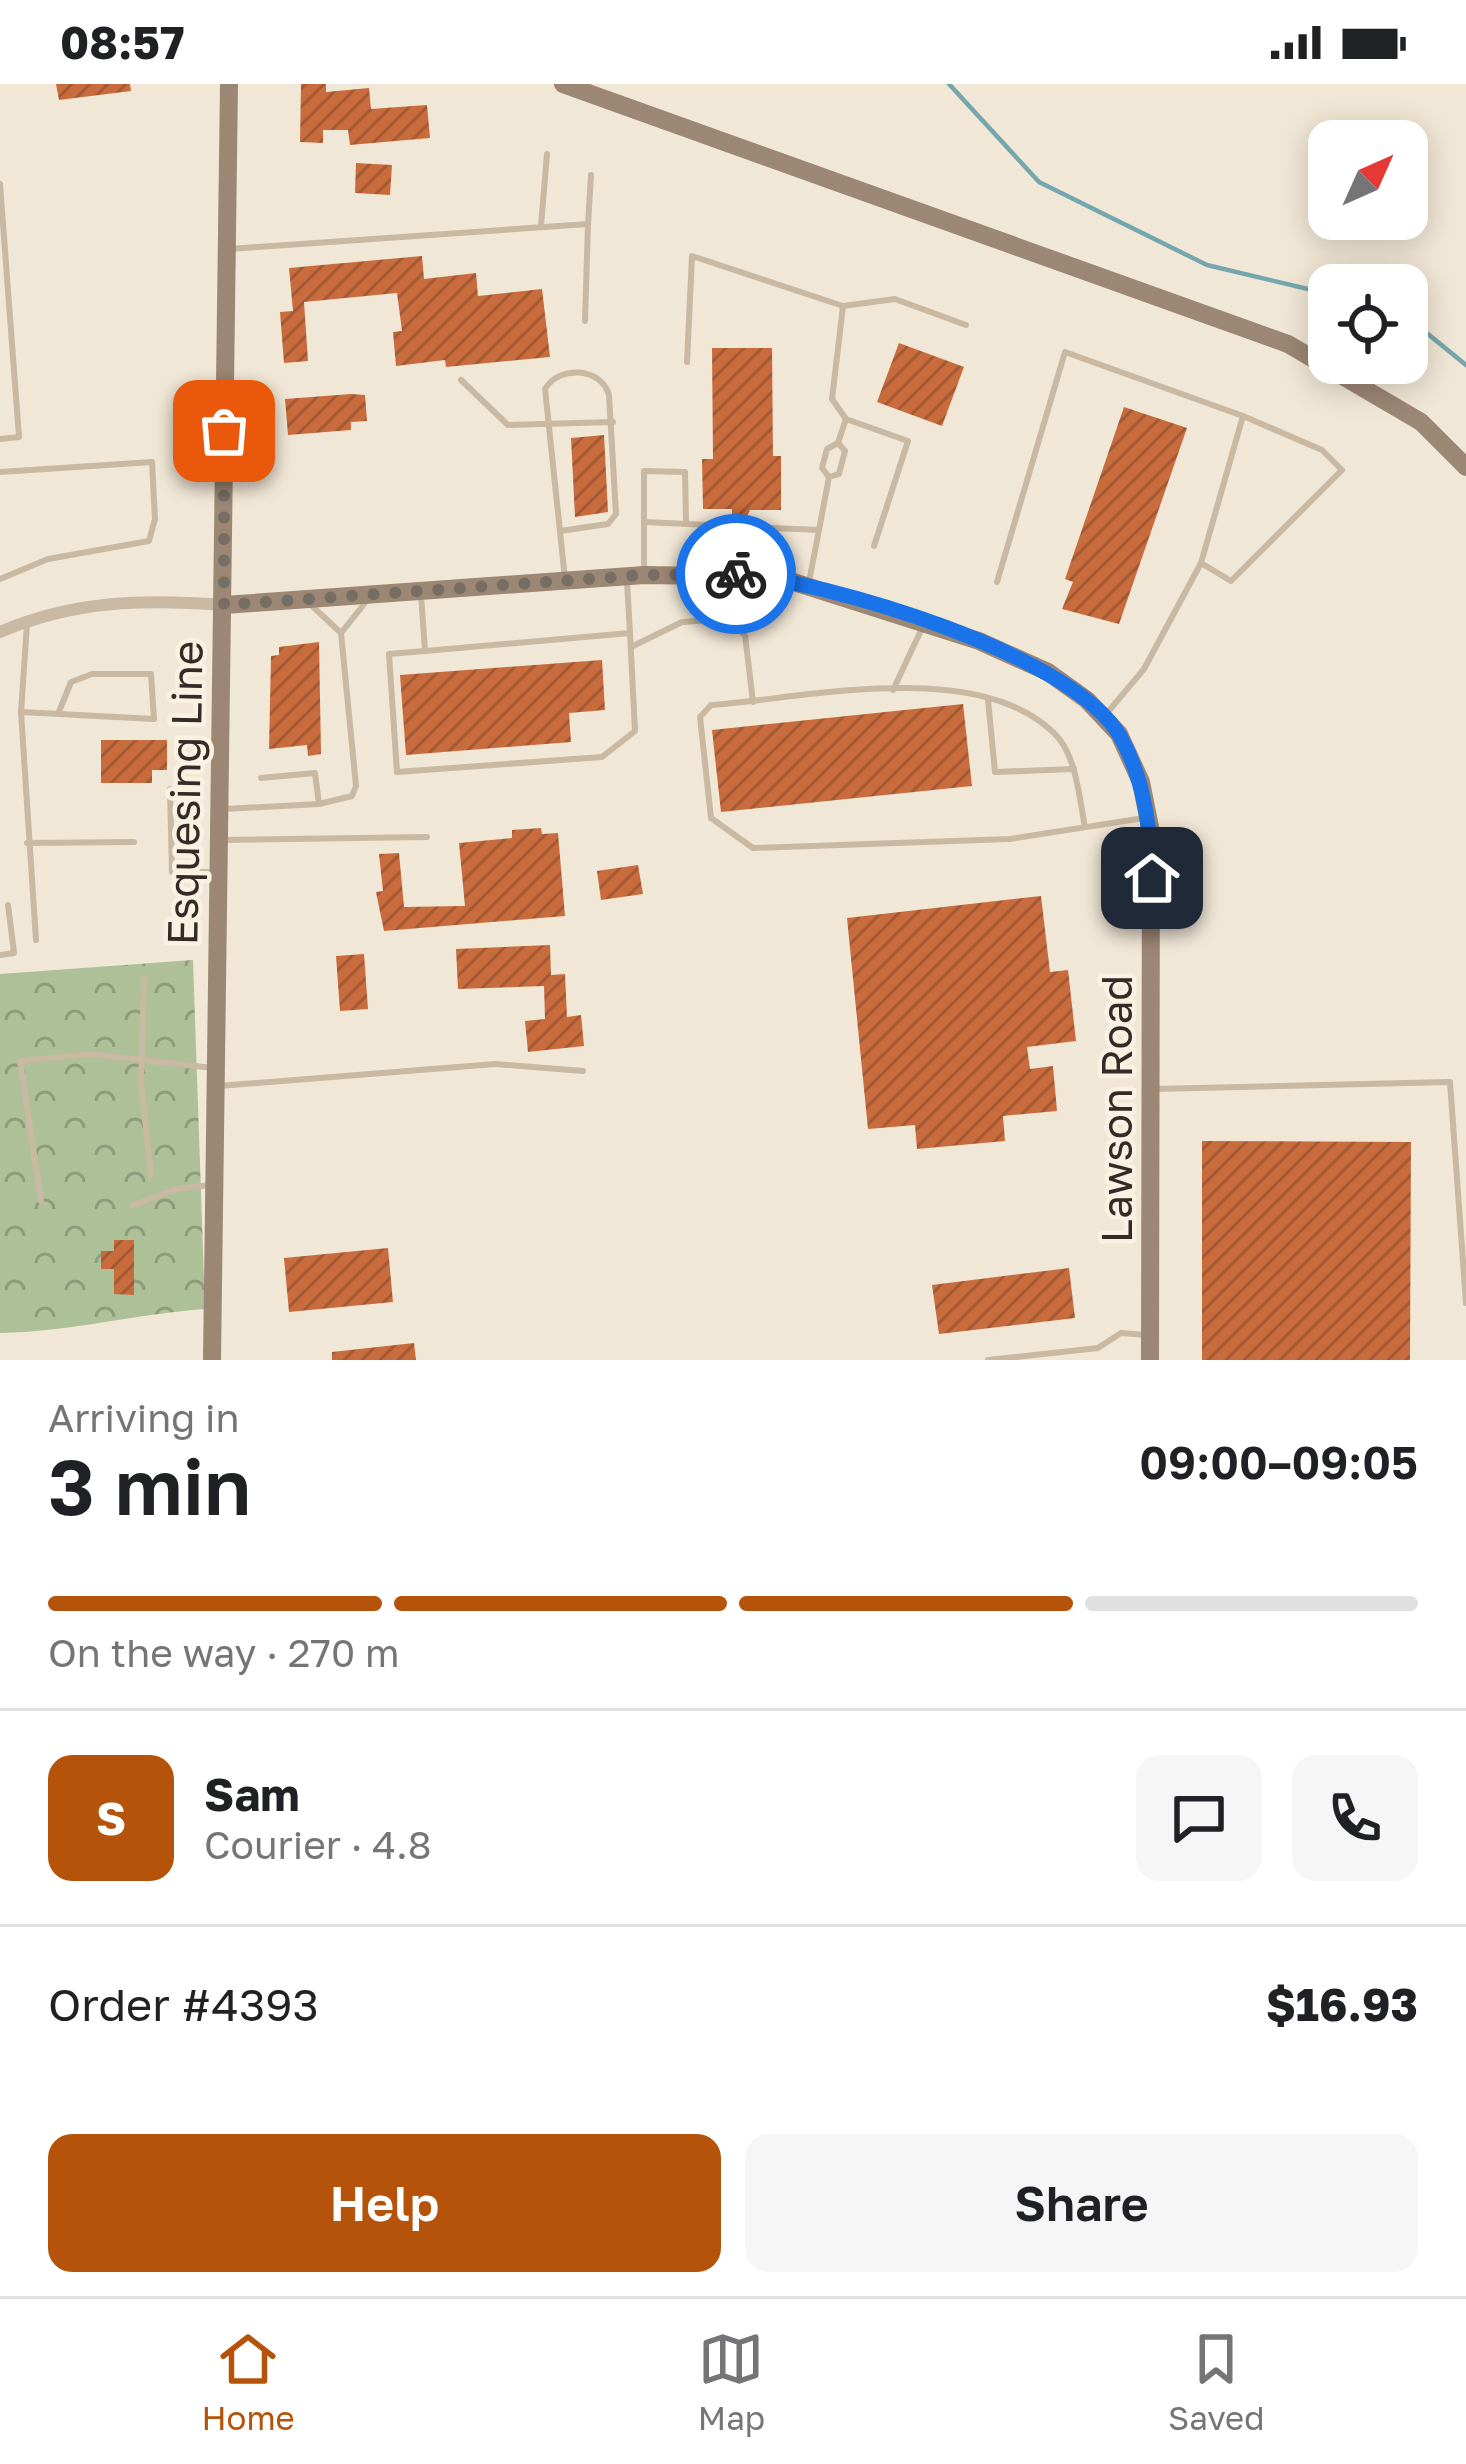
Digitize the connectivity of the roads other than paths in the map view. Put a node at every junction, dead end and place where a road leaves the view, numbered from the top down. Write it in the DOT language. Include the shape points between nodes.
graph roads {
  1 [pos="229,84"];
  2 [pos="563,84"];
  3 [pos="548,154"];
  4 [pos="591,175"];
  5 [pos="0,184"];
  6 [pos="588,224"];
  7 [pos="542,226"];
  8 [pos="226,249"];
  9 [pos="843,306"];
  10 [pos="585,321"];
  11 [pos="967,325"];
  12 [pos="687,362"];
  13 [pos="461,380"];
  14 [pos="1243,416"];
  15 [pos="846,419"];
  16 [pos="613,422"];
  17 [pos="549,426"];
  18 [pos="0,439"];
  19 [pos="838,443"];
  20 [pos="1466,467"];
  21 [pos="0,472"];
  22 [pos="830,477"];
  23 [pos="644,522"];
  24 [pos="686,522"];
  25 [pos="819,530"];
  26 [pos="560,531"];
  27 [pos="874,546"];
  28 [pos="1201,563"];
  29 [pos="635,576"];
  30 [pos="0,579"];
  31 [pos="565,582"];
  32 [pos="997,582"];
  33 [pos="808,586"];
  34 [pos="421,594"];
  35 [pos="369,598"];
  36 [pos="306,601"];
  37 [pos="224,605"];
  38 [pos="27,620"];
  39 [pos="925,623"];
  40 [pos="0,632"];
  41 [pos="341,633"];
  42 [pos="630,633"];
  43 [pos="631,647"];
  44 [pos="425,651"];
  45 [pos="893,690"];
  46 [pos="988,700"];
  47 [pos="753,702"];
  48 [pos="21,712"];
  49 [pos="58,713"];
  50 [pos="1104,716"];
  51 [pos="1074,769"];
  52 [pos="261,778"];
  53 [pos="170,789"];
  54 [pos="319,804"];
  55 [pos="220,809"];
  56 [pos="1148,818"];
  57 [pos="1085,827"];
  58 [pos="427,837"];
  59 [pos="220,840"];
  60 [pos="134,842"];
  61 [pos="27,843"];
  62 [pos="219,872"];
  63 [pos="8,905"];
  64 [pos="36,940"];
  65 [pos="0,955"];
  66 [pos="144,978"];
  67 [pos="142,1060"];
  68 [pos="583,1071"];
  69 [pos="216,1077"];
  70 [pos="1152,1089"];
  71 [pos="151,1175"];
  72 [pos="214,1184"];
  73 [pos="41,1201"];
  74 [pos="133,1205"];
  75 [pos="1466,1303"];
  76 [pos="1150,1335"];
  77 [pos="212,1360"];
  78 [pos="988,1360"];
  79 [pos="1150,1360"];
  1 -- 8 [label="street, Esquesing Line"];
  2 -- 20 [label="street" via="1288,344 1421,422"];
  3 -- 7 [label="lane"];
  4 -- 6 [label="lane"];
  5 -- 18 [label="lane" via="20,437"];
  6 -- 7 [label="lane"];
  6 -- 10 [label="lane"];
  7 -- 8 [label="lane"];
  8 -- 37 [label="street, Esquesing Line"];
  9 -- 11 [label="lane" via="895,299"];
  9 -- 12 [label="lane" via="692,256"];
  9 -- 15 [label="lane" via="832,399"];
  13 -- 17 [label="lane" via="496,419"];
  14 -- 28 [label="lane"];
  14 -- 28 [label="lane" via="1322,450 1342,470 1231,580"];
  14 -- 32 [label="lane" via="1065,352"];
  15 -- 19 [label="lane"];
  15 -- 27 [label="lane" via="908,441"];
  16 -- 17 [label="lane"];
  16 -- 17 [label="lane" via="606,384 590,373 546,384"];
  16 -- 26 [label="lane" via="615,519"];
  17 -- 26 [label="lane"];
  19 -- 22 [label="lane" via="843,462"];
  19 -- 22 [label="lane" via="827,448 822,468"];
  21 -- 30 [label="lane" via="152,462 155,519 149,541 48,559"];
  22 -- 25 [label="lane"];
  23 -- 24 [label="lane"];
  23 -- 24 [label="lane" via="644,471 685,472"];
  23 -- 29 [label="lane"];
  24 -- 25 [label="lane"];
  25 -- 33 [label="lane"];
  26 -- 31 [label="lane"];
  28 -- 50 [label="lane" via="1144,669"];
  29 -- 31 [label="street, Lawson Road"];
  29 -- 33 [label="street, Lawson Road" via="738,574"];
  29 -- 42 [label="lane"];
  31 -- 34 [label="street, Lawson Road"];
  33 -- 39 [label="street, Lawson Road"];
  34 -- 35 [label="street, Lawson Road"];
  34 -- 44 [label="lane"];
  35 -- 36 [label="street, Lawson Road"];
  35 -- 41 [label="lane"];
  36 -- 37 [label="street, Lawson Road"];
  36 -- 41 [label="lane"];
  37 -- 38 [label="street, Lawson Road" via="116,601"];
  37 -- 55 [label="street, Esquesing Line"];
  38 -- 40 [label="street, Lawson Road"];
  38 -- 48 [label="lane"];
  39 -- 45 [label="lane"];
  39 -- 50 [label="street, Lawson Road" via="1048,672"];
  41 -- 54 [label="lane" via="356,786 344,800"];
  42 -- 43 [label="lane"];
  42 -- 44 [label="lane"];
  43 -- 44 [label="lane" via="634,731 602,758 398,772 389,654"];
  43 -- 47 [label="lane" via="682,622 726,619 745,635"];
  45 -- 46 [label="lane" via="935,686"];
  45 -- 47 [label="lane"];
  46 -- 51 [label="lane" via="1055,733"];
  46 -- 51 [label="lane" via="995,772"];
  47 -- 57 [label="lane" via="711,705 700,717 711,818 753,848 1010,839"];
  48 -- 49 [label="lane"];
  48 -- 61 [label="lane"];
  49 -- 49 [label="lane" via="154,719 152,674 71,682"];
  50 -- 56 [label="street, Lawson Road" via="1141,782"];
  51 -- 57 [label="lane"];
  52 -- 54 [label="lane" via="315,773"];
  53 -- 62 [label="lane" via="172,872"];
  54 -- 55 [label="lane"];
  55 -- 59 [label="street, Esquesing Line"];
  56 -- 57 [label="lane"];
  56 -- 70 [label="street, Lawson Road"];
  58 -- 59 [label="lane"];
  59 -- 62 [label="street, Esquesing Line"];
  60 -- 61 [label="lane"];
  61 -- 64 [label="lane"];
  62 -- 69 [label="street, Esquesing Line"];
  63 -- 65 [label="lane" via="14,953"];
  66 -- 67 [label="lane"];
  67 -- 69 [label="lane"];
  67 -- 71 [label="lane"];
  67 -- 73 [label="lane" via="90,1054 20,1061"];
  68 -- 69 [label="lane" via="495,1064"];
  69 -- 72 [label="street, Esquesing Line"];
  70 -- 75 [label="lane" via="1450,1082"];
  70 -- 76 [label="street, Lawson Road"];
  72 -- 74 [label="lane"];
  72 -- 77 [label="street, Esquesing Line"];
  76 -- 78 [label="lane" via="1121,1333 1098,1348"];
  76 -- 79 [label="street, Lawson Road"];
}
